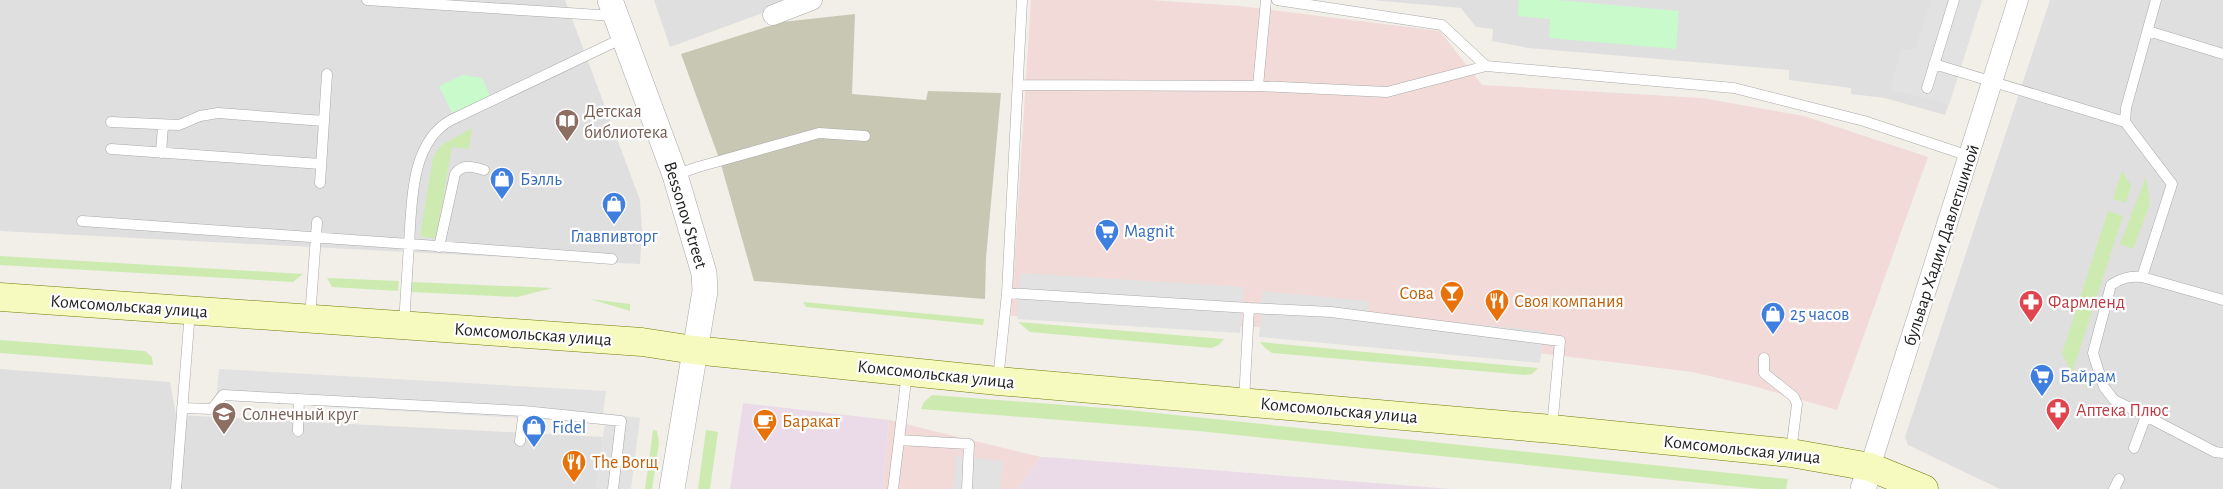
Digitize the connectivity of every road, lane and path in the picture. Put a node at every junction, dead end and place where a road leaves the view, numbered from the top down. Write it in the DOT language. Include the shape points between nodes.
graph roads {
  1 [pos="367,0"];
  2 [pos="812,0"];
  3 [pos="1022,0"];
  4 [pos="1266,0"];
  5 [pos="1277,0"];
  6 [pos="1954,0"];
  7 [pos="2018,0"];
  8 [pos="2156,0"];
  9 [pos="773,15"];
  10 [pos="616,18"];
  11 [pos="2148,31"];
  12 [pos="2223,54"];
  13 [pos="1934,64"];
  14 [pos="1486,66"];
  15 [pos="327,74"];
  16 [pos="1992,81"];
  17 [pos="1019,86"];
  18 [pos="1258,86"];
  19 [pos="1927,88"];
  20 [pos="324,121"];
  21 [pos="111,122"];
  22 [pos="2126,122"];
  23 [pos="163,126"];
  24 [pos="865,136"];
  25 [pos="111,149"];
  26 [pos="161,153"];
  27 [pos="1969,156"];
  28 [pos="321,164"];
  29 [pos="484,170"];
  30 [pos="675,176"];
  31 [pos="320,183"];
  32 [pos="82,221"];
  33 [pos="317,222"];
  34 [pos="316,238"];
  35 [pos="409,244"];
  36 [pos="439,247"];
  37 [pos="612,259"];
  38 [pos="2142,277"];
  39 [pos="1007,293"];
  40 [pos="0,297"];
  41 [pos="2223,300"];
  42 [pos="1249,308"];
  43 [pos="190,310"];
  44 [pos="310,319"];
  45 [pos="404,325"];
  46 [pos="694,350"];
  47 [pos="1764,358"];
  48 [pos="907,371"];
  49 [pos="998,381"];
  50 [pos="299,399"];
  51 [pos="1244,402"];
  52 [pos="182,408"];
  53 [pos="524,410"];
  54 [pos="2146,416"];
  55 [pos="1552,429"];
  56 [pos="298,431"];
  57 [pos="899,440"];
  58 [pos="520,441"];
  59 [pos="2134,448"];
  60 [pos="1791,453"];
  61 [pos="2223,453"];
  62 [pos="1867,478"];
  63 [pos="2119,479"];
  64 [pos="176,489"];
  65 [pos="613,489"];
  66 [pos="672,489"];
  67 [pos="893,489"];
  68 [pos="967,489"];
  69 [pos="1924,489"];
  70 [pos="2114,489"];
  1 -- 10 [label="lane"];
  2 -- 9 [label="street"];
  3 -- 17 [label="lane"];
  4 -- 18 [label="lane"];
  5 -- 14 [label="lane" via="1442,25"];
  6 -- 13 [label="lane"];
  7 -- 16 [label="street, бульвар Хадии Давлетшиной"];
  8 -- 11 [label="lane"];
  10 -- 30 [label="street, Bessonov Street"];
  10 -- 35 [label="lane" via="434,132 421,154 412,202"];
  11 -- 12 [label="lane"];
  11 -- 22 [label="lane" via="2126,108"];
  13 -- 16 [label="lane"];
  13 -- 19 [label="lane"];
  14 -- 18 [label="lane" via="1387,92"];
  14 -- 27 [label="lane" via="1734,88 1864,121"];
  15 -- 20 [label="lane"];
  16 -- 22 [label="lane"];
  16 -- 27 [label="street, бульвар Хадии Давлетшиной"];
  17 -- 18 [label="lane"];
  17 -- 39 [label="lane"];
  20 -- 23 [label="lane" via="218,113 179,125"];
  20 -- 28 [label="lane"];
  21 -- 23 [label="lane"];
  22 -- 38 [label="lane" via="2172,184"];
  23 -- 26 [label="lane"];
  24 -- 30 [label="lane" via="819,134"];
  25 -- 26 [label="lane"];
  26 -- 28 [label="lane"];
  27 -- 62 [label="street, бульвар Хадии Давлетшиной"];
  28 -- 31 [label="lane"];
  29 -- 36 [label="lane" via="467,166 456,174"];
  30 -- 46 [label="street, Bessonov Street" via="704,273 705,291"];
  32 -- 34 [label="lane"];
  33 -- 34 [label="lane"];
  34 -- 35 [label="lane"];
  34 -- 44 [label="lane"];
  35 -- 36 [label="lane"];
  35 -- 45 [label="lane"];
  36 -- 37 [label="lane"];
  38 -- 41 [label="lane"];
  38 -- 54 [label="lane" via="2122,278 2111,285 2093,353 2104,387 2114,400"];
  39 -- 42 [label="lane"];
  39 -- 49 [label="lane"];
  40 -- 43 [label="main road, Комсомольская улица"];
  42 -- 51 [label="lane"];
  42 -- 55 [label="lane" via="1331,312 1560,341"];
  43 -- 44 [label="main road, Комсомольская улица"];
  43 -- 52 [label="lane"];
  44 -- 45 [label="main road, Комсомольская улица"];
  45 -- 46 [label="main road, Комсомольская улица" via="642,342"];
  46 -- 48 [label="main road, Комсомольская улица"];
  46 -- 66 [label="street, Bessonov Street"];
  47 -- 60 [label="lane" via="1764,373 1794,397 1797,404"];
  48 -- 49 [label="main road, Комсомольская улица"];
  48 -- 57 [label="lane"];
  49 -- 51 [label="main road, Комсомольская улица"];
  50 -- 52 [label="lane" via="223,395 212,409"];
  50 -- 53 [label="lane"];
  50 -- 56 [label="lane"];
  51 -- 55 [label="main road, Комсомольская улица"];
  52 -- 64 [label="lane"];
  53 -- 58 [label="lane"];
  53 -- 65 [label="lane" via="621,421"];
  54 -- 59 [label="lane"];
  54 -- 61 [label="lane" via="2215,452"];
  55 -- 60 [label="main road, Комсомольская улица"];
  57 -- 67 [label="lane"];
  57 -- 68 [label="lane" via="969,444"];
  60 -- 62 [label="main road, Комсомольская улица"];
  62 -- 69 [label="main road, Комсомольская улица"];
  63 -- 70 [label="lane"];
}
